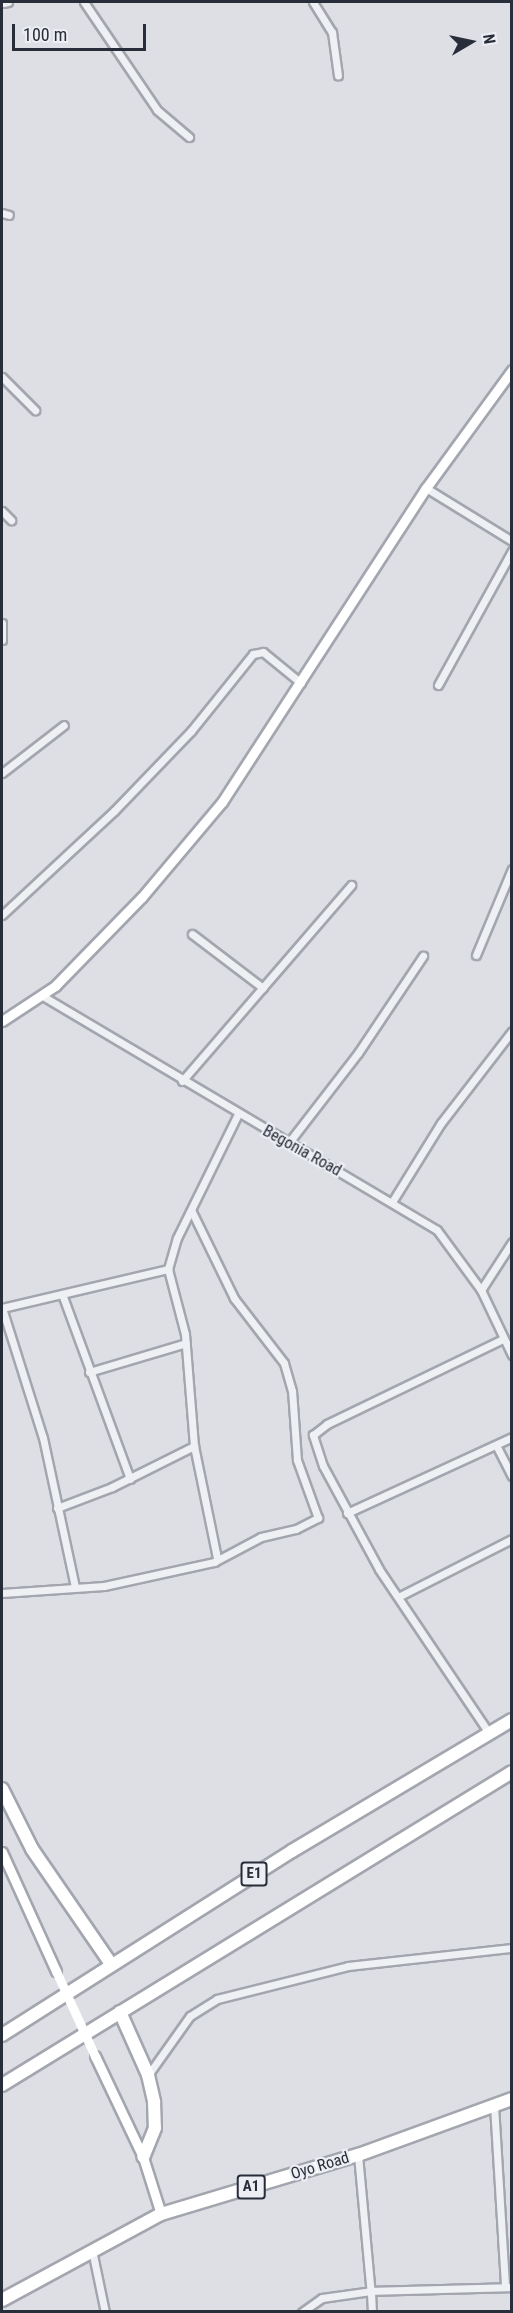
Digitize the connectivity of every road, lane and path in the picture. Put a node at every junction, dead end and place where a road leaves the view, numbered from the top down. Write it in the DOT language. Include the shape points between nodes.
graph roads {
  1 [pos="84,2"];
  2 [pos="313,2"];
  3 [pos="338,76"];
  4 [pos="189,137"];
  5 [pos="512,370"];
  6 [pos="2,377"];
  7 [pos="35,410"];
  8 [pos="426,488"];
  9 [pos="2,512"];
  10 [pos="11,520"];
  11 [pos="512,541"];
  12 [pos="512,551"];
  13 [pos="2,623"];
  14 [pos="2,640"];
  15 [pos="301,683"];
  16 [pos="438,685"];
  17 [pos="64,725"];
  18 [pos="2,773"];
  19 [pos="512,870"];
  20 [pos="351,885"];
  21 [pos="508,887"];
  22 [pos="2,915"];
  23 [pos="192,934"];
  24 [pos="476,955"];
  25 [pos="423,956"];
  26 [pos="263,988"];
  27 [pos="41,995"];
  28 [pos="2,1021"];
  29 [pos="512,1031"];
  30 [pos="182,1081"];
  31 [pos="238,1114"];
  32 [pos="290,1140"];
  33 [pos="392,1202"];
  34 [pos="192,1212"];
  35 [pos="512,1242"];
  36 [pos="168,1269"];
  37 [pos="482,1290"];
  38 [pos="62,1294"];
  39 [pos="2,1307"];
  40 [pos="503,1339"];
  41 [pos="186,1342"];
  42 [pos="512,1355"];
  43 [pos="89,1372"];
  44 [pos="512,1437"];
  45 [pos="496,1445"];
  46 [pos="194,1446"];
  47 [pos="512,1476"];
  48 [pos="130,1479"];
  49 [pos="57,1508"];
  50 [pos="347,1513"];
  51 [pos="512,1539"];
  52 [pos="217,1558"];
  53 [pos="75,1587"];
  54 [pos="2,1593"];
  55 [pos="398,1597"];
  56 [pos="512,1720"];
  57 [pos="489,1733"];
  58 [pos="512,1772"];
  59 [pos="2,1789"];
  60 [pos="2,1852"];
  61 [pos="512,1948"];
  62 [pos="111,1964"];
  63 [pos="120,2012"];
  64 [pos="2,2035"];
  65 [pos="148,2074"];
  66 [pos="2,2085"];
  67 [pos="512,2099"];
  68 [pos="494,2105"];
  69 [pos="358,2154"];
  70 [pos="143,2157"];
  71 [pos="161,2214"];
  72 [pos="92,2250"];
  73 [pos="508,2287"];
  74 [pos="371,2291"];
  75 [pos="2,2300"];
  76 [pos="105,2312"];
  77 [pos="302,2312"];
  78 [pos="371,2312"];
  1 -- 4 [label="street" via="157,110"];
  2 -- 3 [label="street" via="332,32"];
  5 -- 8 [label="street"];
  6 -- 7 [label="street"];
  8 -- 11 [label="street"];
  8 -- 15 [label="street"];
  9 -- 10 [label="street"];
  12 -- 16 [label="street"];
  13 -- 14 [label="street"];
  15 -- 22 [label="street" via="263,652 253,654 191,730 114,811"];
  15 -- 27 [label="street" via="222,802 142,897"];
  17 -- 18 [label="street"];
  19 -- 21 [label="street"];
  20 -- 26 [label="street"];
  21 -- 24 [label="street"];
  23 -- 26 [label="street"];
  25 -- 32 [label="street" via="358,1053"];
  26 -- 30 [label="street"];
  27 -- 28 [label="street"];
  27 -- 30 [label="street, Begonia Road"];
  29 -- 33 [label="street" via="441,1123"];
  30 -- 31 [label="street, Begonia Road"];
  31 -- 32 [label="street, Begonia Road"];
  31 -- 34 [label="street"];
  32 -- 33 [label="street, Begonia Road"];
  33 -- 37 [label="street, Begonia Road" via="437,1230"];
  34 -- 36 [label="street" via="177,1239"];
  34 -- 52 [label="street" via="234,1299 284,1364 292,1391 297,1460 319,1512 314,1522 261,1537"];
  35 -- 37 [label="street"];
  36 -- 38 [label="street"];
  36 -- 41 [label="street"];
  37 -- 40 [label="street, Begonia Road"];
  38 -- 39 [label="street"];
  38 -- 43 [label="street"];
  39 -- 49 [label="street" via="43,1438"];
  40 -- 42 [label="street, Begonia Road"];
  40 -- 50 [label="street" via="318,1428 313,1435 323,1466"];
  41 -- 43 [label="street"];
  41 -- 46 [label="street"];
  43 -- 48 [label="street"];
  44 -- 45 [label="street"];
  45 -- 47 [label="street"];
  45 -- 50 [label="street"];
  46 -- 48 [label="street"];
  46 -- 52 [label="street"];
  48 -- 49 [label="street"];
  49 -- 53 [label="street"];
  50 -- 55 [label="street"];
  51 -- 55 [label="street"];
  52 -- 53 [label="street" via="214,1562 104,1586"];
  53 -- 54 [label="street"];
  55 -- 57 [label="street"];
  56 -- 57 [label="highway, E1"];
  57 -- 62 [label="highway, E1"];
  58 -- 63 [label="highway"];
  59 -- 62 [label="highway" via="38,1858"];
  60 -- 70 [label="street, bridge"];
  61 -- 65 [label="street" via="348,1966 217,1999 190,2016"];
  62 -- 64 [label="highway, E1"];
  63 -- 65 [label="highway"];
  63 -- 66 [label="highway"];
  65 -- 70 [label="highway" via="155,2128"];
  67 -- 68 [label="highway, Oyo Road / A1"];
  68 -- 69 [label="highway, Oyo Road / A1"];
  68 -- 73 [label="street"];
  69 -- 71 [label="highway, Oyo Road / A1"];
  69 -- 74 [label="street"];
  70 -- 71 [label="street"];
  71 -- 72 [label="highway, Oyo Road / A1"];
  72 -- 75 [label="highway, Oyo Road / A1"];
  72 -- 76 [label="street"];
  73 -- 74 [label="street"];
  74 -- 77 [label="street" via="322,2298"];
  74 -- 78 [label="street"];
}
